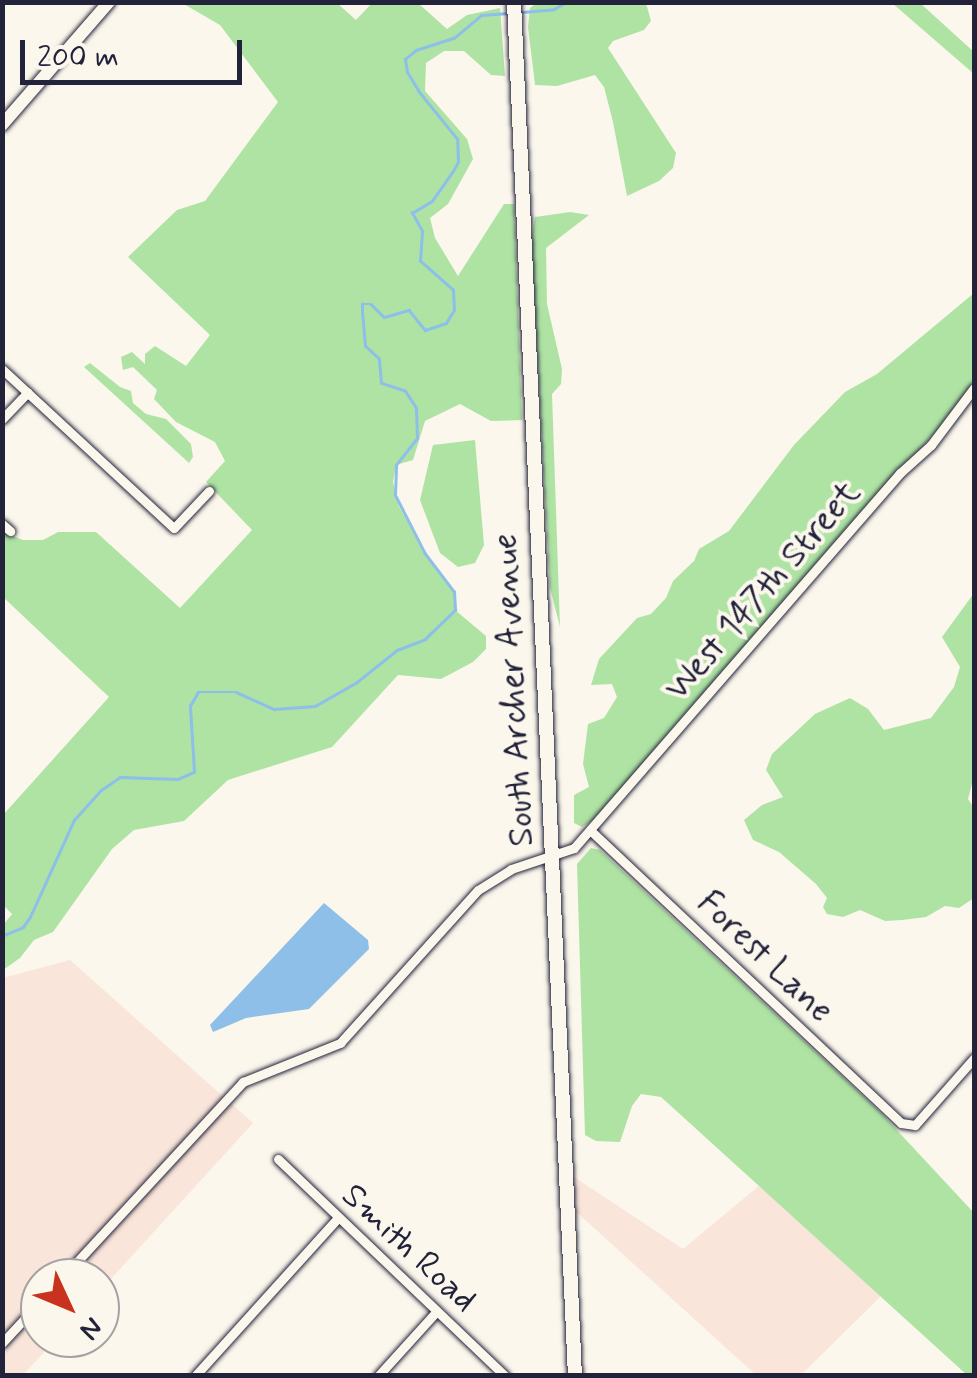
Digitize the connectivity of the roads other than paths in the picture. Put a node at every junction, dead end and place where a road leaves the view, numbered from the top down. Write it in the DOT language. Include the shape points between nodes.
graph roads {
  1 [pos="109,2"];
  2 [pos="514,2"];
  3 [pos="2,124"];
  4 [pos="2,369"];
  5 [pos="974,388"];
  6 [pos="28,392"];
  7 [pos="2,418"];
  8 [pos="208,491"];
  9 [pos="590,830"];
  10 [pos="552,858"];
  11 [pos="974,1058"];
  12 [pos="278,1158"];
  13 [pos="336,1219"];
  14 [pos="80,1258"];
  15 [pos="436,1312"];
  16 [pos="20,1323"];
  17 [pos="2,1342"];
  18 [pos="195,1376"];
  19 [pos="378,1376"];
  20 [pos="505,1376"];
  21 [pos="575,1376"];
  1 -- 3 [label="street"];
  2 -- 10 [label="main road, South Archer Avenue"];
  4 -- 6 [label="street"];
  5 -- 9 [label="street, West 147th Street" via="932,445 900,472"];
  6 -- 7 [label="street"];
  6 -- 8 [label="street" via="174,528"];
  9 -- 10 [label="street, West 147th Street" via="570,852"];
  9 -- 11 [label="street, Forest Lane" via="901,1123 915,1125"];
  10 -- 14 [label="street, West 147th Street" via="511,868 478,890 340,1043 243,1082"];
  10 -- 21 [label="main road, South Archer Avenue"];
  12 -- 13 [label="street, Smith Road"];
  13 -- 15 [label="street, Smith Road"];
  13 -- 18 [label="street"];
  15 -- 19 [label="street"];
  15 -- 20 [label="street, Smith Road"];
  16 -- 17 [label="street"];
}
